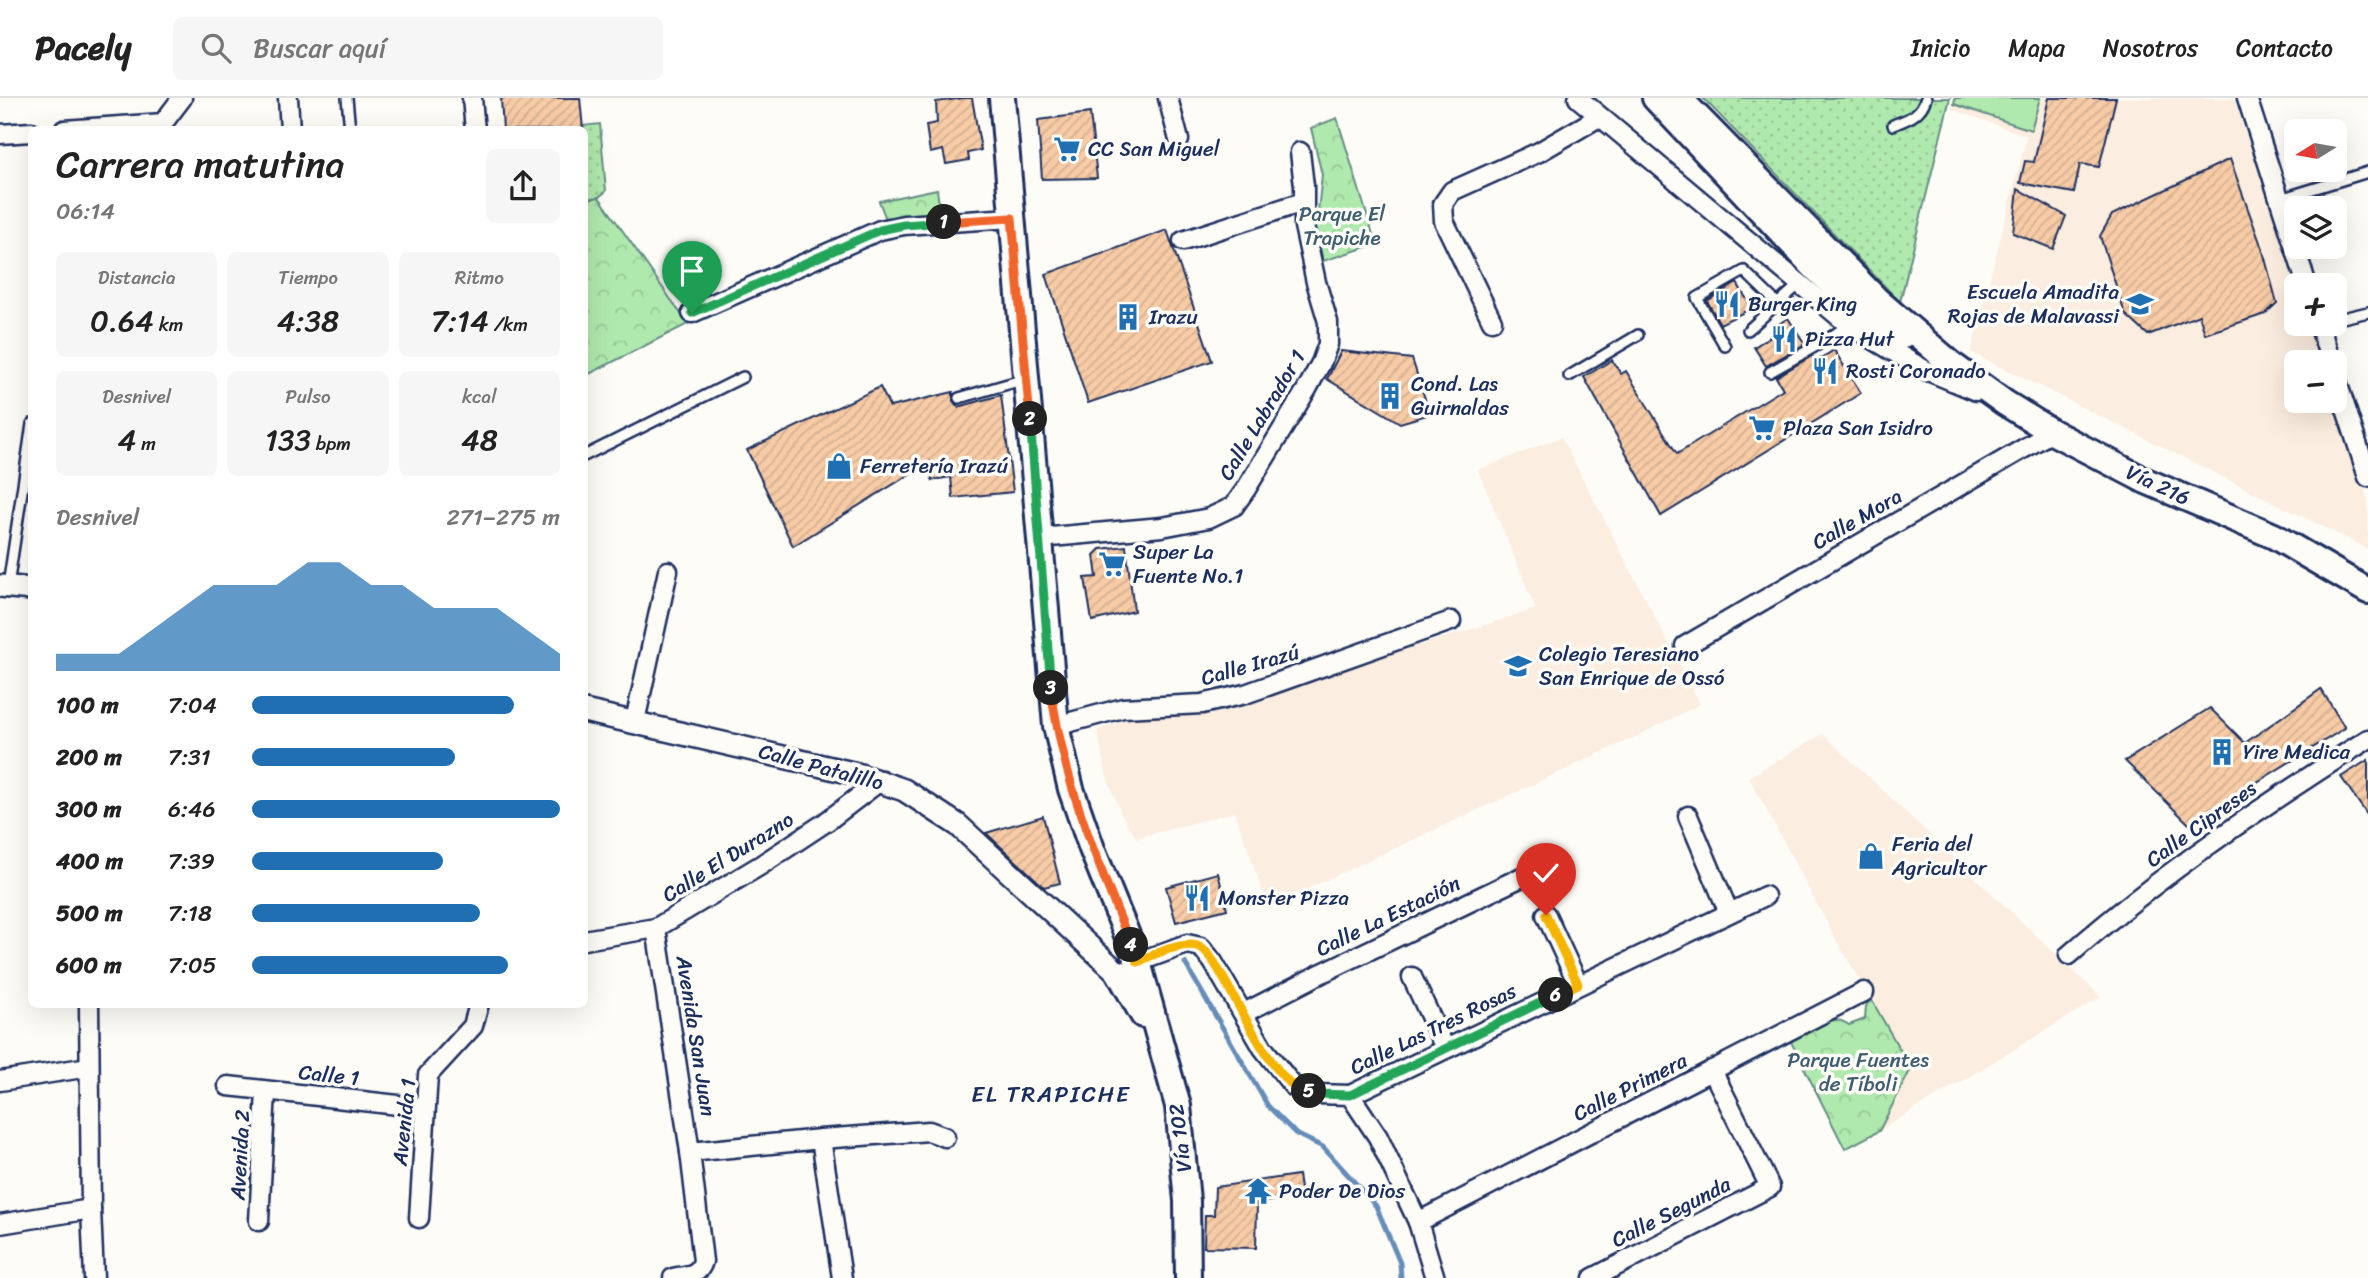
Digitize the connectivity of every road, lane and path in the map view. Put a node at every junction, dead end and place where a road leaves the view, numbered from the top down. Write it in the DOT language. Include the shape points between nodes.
graph roads {
  1 [pos="182,98"];
  2 [pos="288,98"];
  3 [pos="347,98"];
  4 [pos="472,98"];
  5 [pos="1002,98"];
  6 [pos="1168,98"];
  7 [pos="1578,98"];
  8 [pos="1655,98"];
  9 [pos="1679,98"];
  10 [pos="1926,98"];
  11 [pos="2247,98"];
  12 [pos="1598,117"];
  13 [pos="1893,125"];
  14 [pos="164,126"];
  15 [pos="290,126"];
  16 [pos="350,126"];
  17 [pos="475,126"];
  18 [pos="28,132"];
  19 [pos="0,134"];
  20 [pos="1179,141"];
  21 [pos="1300,152"];
  22 [pos="2368,172"];
  23 [pos="2280,199"];
  24 [pos="1303,202"];
  25 [pos="1012,218"];
  26 [pos="1183,241"];
  27 [pos="2303,273"];
  28 [pos="1807,276"];
  29 [pos="1778,304"];
  30 [pos="2368,312"];
  31 [pos="692,313"];
  32 [pos="2347,317"];
  33 [pos="1856,319"];
  34 [pos="1492,321"];
  35 [pos="1748,330"];
  36 [pos="1637,335"];
  37 [pos="1725,346"];
  38 [pos="1955,367"];
  39 [pos="1770,372"];
  40 [pos="1569,376"];
  41 [pos="743,377"];
  42 [pos="1026,379"];
  43 [pos="959,398"];
  44 [pos="2005,403"];
  45 [pos="2347,407"];
  46 [pos="2052,432"];
  47 [pos="28,447"];
  48 [pos="2364,453"];
  49 [pos="588,454"];
  50 [pos="2368,477"];
  51 [pos="1040,538"];
  52 [pos="668,571"];
  53 [pos="4,586"];
  54 [pos="28,589"];
  55 [pos="2368,591"];
  56 [pos="1451,621"];
  57 [pos="1685,646"];
  58 [pos="588,712"];
  59 [pos="635,721"];
  60 [pos="1056,726"];
  61 [pos="2368,738"];
  62 [pos="881,780"];
  63 [pos="1688,816"];
  64 [pos="1553,862"];
  65 [pos="1765,896"];
  66 [pos="1729,913"];
  67 [pos="1546,915"];
  68 [pos="656,928"];
  69 [pos="588,939"];
  70 [pos="2069,956"];
  71 [pos="1128,968"];
  72 [pos="1412,977"];
  73 [pos="1578,984"];
  74 [pos="1864,992"];
  75 [pos="89,1008"];
  76 [pos="478,1008"];
  77 [pos="1244,1013"];
  78 [pos="1446,1048"];
  79 [pos="1166,1061"];
  80 [pos="89,1067"];
  81 [pos="1712,1070"];
  82 [pos="0,1081"];
  83 [pos="228,1086"];
  84 [pos="266,1091"];
  85 [pos="1350,1095"];
  86 [pos="425,1108"];
  87 [pos="945,1137"];
  88 [pos="821,1139"];
  89 [pos="690,1152"];
  90 [pos="91,1209"];
  91 [pos="419,1218"];
  92 [pos="259,1221"];
  93 [pos="1418,1222"];
  94 [pos="0,1224"];
  95 [pos="94,1278"];
  96 [pos="673,1278"];
  97 [pos="842,1278"];
  98 [pos="1188,1278"];
  99 [pos="1435,1278"];
  100 [pos="1593,1278"];
  1 -- 14 [label="street"];
  2 -- 15 [label="street"];
  3 -- 16 [label="lane"];
  4 -- 17 [label="street"];
  5 -- 25 [label="main road"];
  6 -- 20 [label="street"];
  7 -- 12 [label="street"];
  8 -- 28 [label="main road, Vía 216"];
  9 -- 38 [label="main road, Vía 216" via="1876,299"];
  10 -- 13 [label="lane" via="1914,117"];
  11 -- 23 [label="street"];
  12 -- 28 [label="street"];
  12 -- 34 [label="street" via="1539,152 1452,191 1443,204 1444,221"];
  18 -- 19 [label="street"];
  21 -- 24 [label="street, Calle Labrador 1"];
  22 -- 23 [label="lane"];
  23 -- 27 [label="street"];
  24 -- 26 [label="street"];
  24 -- 51 [label="street, Calle Labrador 1" via="1311,261 1328,322 1328,344 1307,389 1234,506 1209,518 1162,527"];
  25 -- 31 [label="street" via="880,230"];
  25 -- 42 [label="main road"];
  28 -- 29 [label="lane"];
  28 -- 33 [label="main road, Vía 216"];
  29 -- 35 [label="lane"];
  29 -- 37 [label="lane" via="1744,271 1697,298"];
  30 -- 32 [label="lane"];
  33 -- 38 [label="main road, Vía 216"];
  33 -- 39 [label="lane"];
  33 -- 44 [label="street" via="1923,369"];
  36 -- 40 [label="lane"];
  38 -- 44 [label="main road, Vía 216"];
  41 -- 49 [label="lane"];
  42 -- 43 [label="lane"];
  42 -- 51 [label="main road"];
  44 -- 46 [label="main road, Vía 216"];
  45 -- 48 [label="street"];
  46 -- 55 [label="main road, Vía 216" via="2146,481 2274,536"];
  46 -- 57 [label="street, Calle Mora"];
  47 -- 53 [label="lane"];
  48 -- 50 [label="street"];
  51 -- 60 [label="main road"];
  52 -- 59 [label="street"];
  53 -- 54 [label="street"];
  56 -- 60 [label="street, Calle Irazú" via="1245,694 1202,704 1123,708"];
  58 -- 59 [label="street, Calle Patalillo"];
  59 -- 62 [label="street, Calle Patalillo"];
  60 -- 71 [label="main road" via="1071,789"];
  61 -- 70 [label="street, Calle Cipreses" via="2275,798 2117,913"];
  62 -- 68 [label="street, Calle El Durazno" via="761,865"];
  62 -- 71 [label="street, Calle Patalillo" via="958,825"];
  63 -- 66 [label="street"];
  64 -- 77 [label="street, Calle La Estación"];
  65 -- 66 [label="street, Calle Las Tres Rosas"];
  66 -- 73 [label="street, Calle Las Tres Rosas"];
  67 -- 73 [label="street"];
  68 -- 69 [label="street, Calle El Durazno"];
  68 -- 89 [label="street, Avenida San Juan"];
  71 -- 77 [label="street" via="1187,944 1201,947"];
  71 -- 79 [label="main road"];
  71 -- 79 [label="main road, Vía 102" via="1150,1002"];
  72 -- 78 [label="street"];
  73 -- 78 [label="street, Calle Las Tres Rosas"];
  74 -- 81 [label="street, Calle Primera"];
  75 -- 80 [label="street"];
  76 -- 86 [label="street, Avenida 1" via="473,1026 428,1075"];
  77 -- 85 [label="street" via="1263,1048 1293,1086 1317,1094"];
  78 -- 85 [label="street, Calle Las Tres Rosas"];
  79 -- 98 [label="main road, Vía 102" via="1178,1106"];
  80 -- 82 [label="street"];
  80 -- 90 [label="street"];
  81 -- 93 [label="street, Calle Primera"];
  81 -- 100 [label="street, Calle Segunda" via="1770,1187"];
  83 -- 84 [label="street, Calle 1"];
  84 -- 86 [label="street, Calle 1"];
  84 -- 92 [label="street, Avenida 2"];
  85 -- 93 [label="street" via="1378,1137"];
  86 -- 91 [label="street, Avenida 1"];
  87 -- 88 [label="street" via="929,1131"];
  88 -- 89 [label="street"];
  88 -- 97 [label="street"];
  89 -- 96 [label="street, Avenida San Juan" via="703,1261 695,1274"];
  90 -- 94 [label="street"];
  90 -- 95 [label="street"];
  93 -- 99 [label="street"];
}
